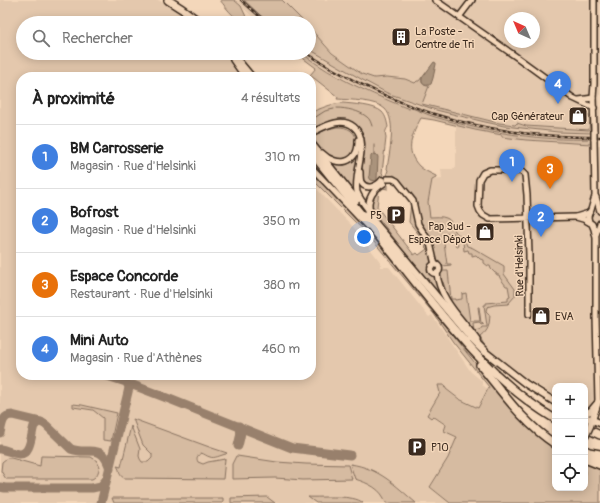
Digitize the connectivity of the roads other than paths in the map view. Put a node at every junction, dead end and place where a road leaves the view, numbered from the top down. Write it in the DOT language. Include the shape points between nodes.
graph roads {
  1 [pos="168,0"];
  2 [pos="176,0"];
  3 [pos="435,0"];
  4 [pos="472,0"];
  5 [pos="594,0"];
  6 [pos="192,16"];
  7 [pos="199,16"];
  8 [pos="459,18"];
  9 [pos="234,60"];
  10 [pos="236,60"];
  11 [pos="243,60"];
  12 [pos="241,72"];
  13 [pos="247,72"];
  14 [pos="253,72"];
  15 [pos="593,98"];
  16 [pos="578,100"];
  17 [pos="594,108"];
  18 [pos="316,131"];
  19 [pos="316,132"];
  20 [pos="316,150"];
  21 [pos="316,153"];
  22 [pos="360,160"];
  23 [pos="316,172"];
  24 [pos="384,181"];
  25 [pos="367,187"];
  26 [pos="371,196"];
  27 [pos="595,196"];
  28 [pos="600,211"];
  29 [pos="590,212"];
  30 [pos="372,215"];
  31 [pos="576,217"];
  32 [pos="527,218"];
  33 [pos="590,223"];
  34 [pos="600,223"];
  35 [pos="596,238"];
  36 [pos="406,266"];
  37 [pos="424,282"];
  38 [pos="426,296"];
  39 [pos="529,314"];
  40 [pos="484,351"];
  41 [pos="598,355"];
  42 [pos="599,362"];
  43 [pos="552,400"];
  44 [pos="598,402"];
  45 [pos="552,411"];
  46 [pos="588,412"];
  47 [pos="552,417"];
  48 [pos="592,420"];
  49 [pos="600,423"];
  50 [pos="588,430"];
  51 [pos="588,434"];
  52 [pos="600,435"];
  53 [pos="600,440"];
  54 [pos="552,442"];
  55 [pos="588,452"];
  56 [pos="588,454"];
  57 [pos="600,454"];
  58 [pos="588,460"];
  59 [pos="600,460"];
  60 [pos="600,465"];
  1 -- 6 [label="highway"];
  2 -- 7 [label="highway"];
  3 -- 8 [label="street"];
  4 -- 8 [label="street"];
  5 -- 15 [label="street"];
  8 -- 16 [label="street"];
  9 -- 12 [label="street"];
  10 -- 13 [label="highway"];
  11 -- 14 [label="highway"];
  15 -- 16 [label="street"];
  15 -- 17 [label="street"];
  16 -- 17 [label="street"];
  17 -- 27 [label="street, bridge"];
  18 -- 22 [label="street" via="336,123 350,124 362,138"];
  19 -- 20 [label="street" via="344,125 349,126 358,139 355,156 344,162 331,160"];
  21 -- 36 [label="highway"];
  22 -- 25 [label="street" via="361,182"];
  22 -- 30 [label="street" via="356,181 358,192"];
  23 -- 36 [label="street"];
  24 -- 25 [label="street" via="376,186"];
  24 -- 26 [label="street"];
  24 -- 40 [label="street" via="397,180 413,201 419,227 430,243 435,265 439,268 439,284 445,298"];
  25 -- 26 [label="street" via="371,191"];
  26 -- 30 [label="street" via="368,204"];
  27 -- 28 [label="street"];
  27 -- 29 [label="street"];
  28 -- 29 [label="street" via="596,209"];
  29 -- 31 [label="street, Rue d'Helsinki"];
  29 -- 33 [label="street"];
  30 -- 36 [label="street"];
  31 -- 32 [label="street, Rue d'Helsinki"];
  31 -- 33 [label="street, Rue d'Helsinki"];
  32 -- 32 [label="street, Rue d'Helsinki" via="525,175 516,170 490,170 483,174 479,180 478,206 483,215 490,219"];
  32 -- 39 [label="street, Rue d'Helsinki"];
  33 -- 34 [label="street"];
  33 -- 35 [label="street"];
  34 -- 35 [label="street"];
  35 -- 41 [label="street"];
  36 -- 37 [label="highway"];
  36 -- 38 [label="highway"];
  37 -- 40 [label="highway"];
  37 -- 45 [label="highway" via="487,360 520,390"];
  38 -- 47 [label="highway" via="493,372 530,403"];
  38 -- 54 [label="highway" via="466,349 524,418"];
  40 -- 43 [label="main road" via="526,384"];
  41 -- 42 [label="street"];
  42 -- 44 [label="street"];
  44 -- 46 [label="main road"];
  44 -- 48 [label="main road"];
  48 -- 49 [label="main road"];
  48 -- 50 [label="main road, bridge"];
  48 -- 52 [label="highway"];
  51 -- 53 [label="highway"];
  55 -- 57 [label="highway"];
  56 -- 59 [label="main road"];
  58 -- 60 [label="highway"];
}
